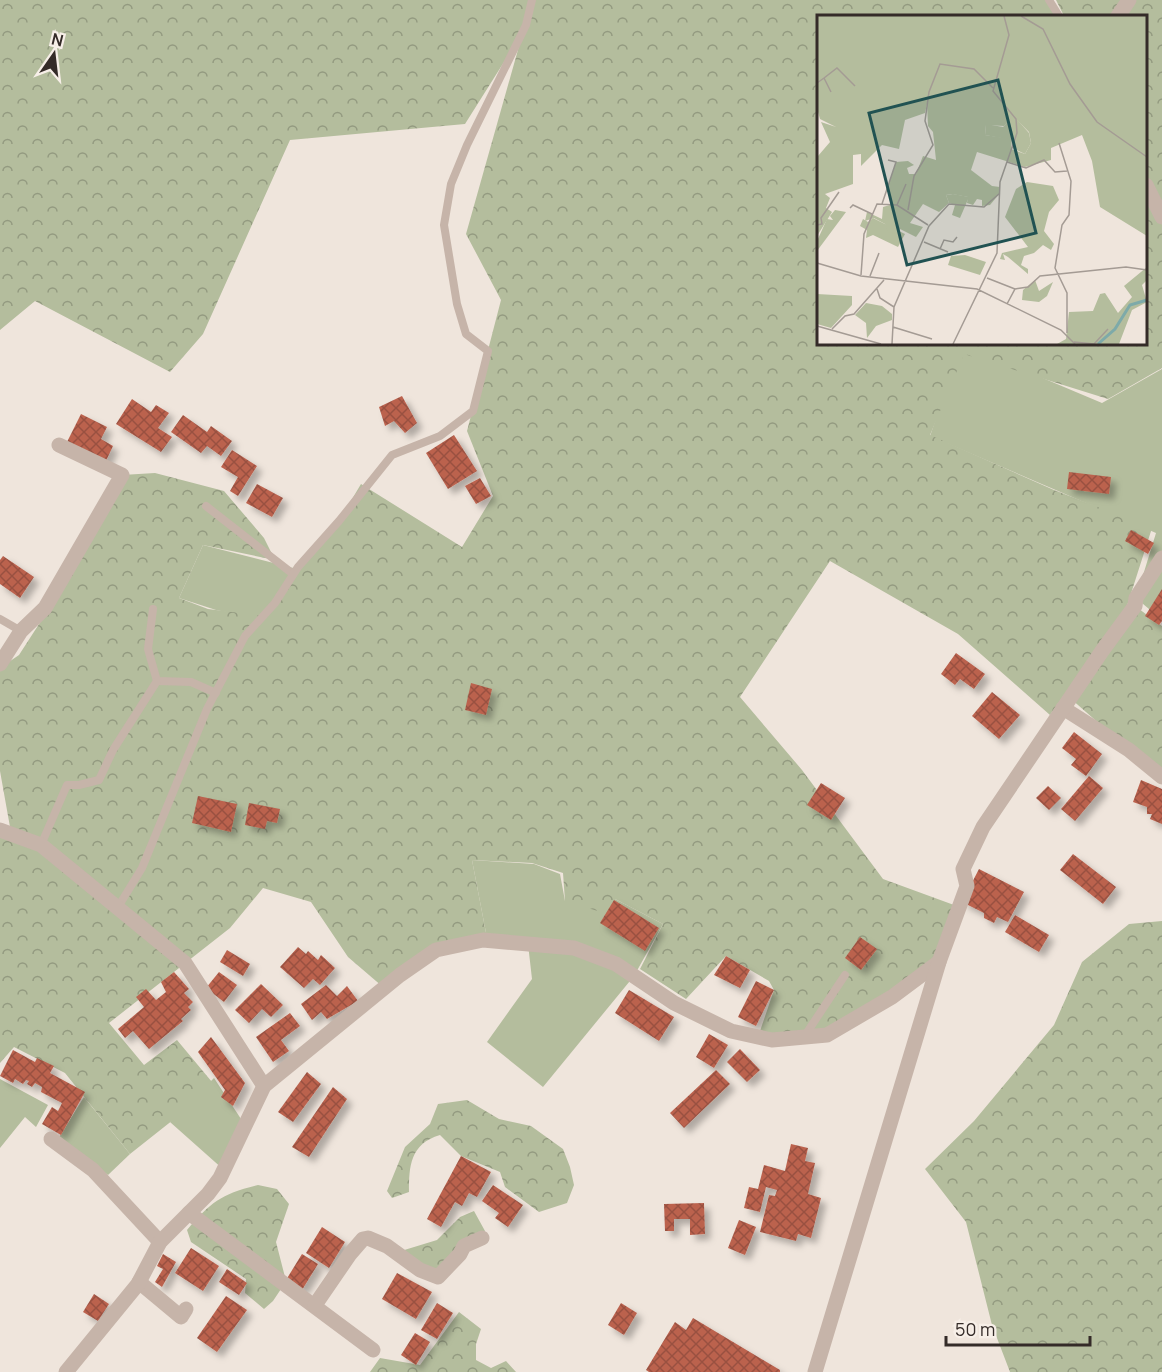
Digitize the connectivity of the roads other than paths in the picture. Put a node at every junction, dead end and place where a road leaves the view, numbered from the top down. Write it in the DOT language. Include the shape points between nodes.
graph roads {
  1 [pos="532,0"];
  2 [pos="1049,0"];
  3 [pos="1129,0"];
  4 [pos="1058,15"];
  5 [pos="1119,15"];
  6 [pos="1147,187"];
  7 [pos="1162,217"];
  8 [pos="59,445"];
  9 [pos="206,506"];
  10 [pos="1162,558"];
  11 [pos="293,574"];
  12 [pos="153,609"];
  13 [pos="0,619"];
  14 [pos="21,631"];
  15 [pos="0,664"];
  16 [pos="157,681"];
  17 [pos="216,693"];
  18 [pos="1063,708"];
  19 [pos="1162,777"];
  20 [pos="0,830"];
  21 [pos="41,845"];
  22 [pos="118,907"];
  23 [pos="939,962"];
  24 [pos="845,975"];
  25 [pos="803,1037"];
  26 [pos="264,1086"];
  27 [pos="51,1139"];
  28 [pos="189,1213"];
  29 [pos="482,1239"];
  30 [pos="160,1242"];
  31 [pos="139,1282"];
  32 [pos="315,1305"];
  33 [pos="186,1309"];
  34 [pos="373,1350"];
  35 [pos="66,1372"];
  36 [pos="815,1372"];
  1 -- 11 [label="lane" via="526,26 463,154 444,225 466,334 488,351 472,411 440,436 392,455"];
  2 -- 4 [label="lane"];
  3 -- 5 [label="street"];
  6 -- 7 [label="street"];
  8 -- 14 [label="street" via="122,475 45,608"];
  9 -- 11 [label="lane"];
  10 -- 18 [label="street" via="1136,598 1135,606"];
  11 -- 17 [label="lane" via="275,603 246,636"];
  12 -- 16 [label="lane" via="148,649"];
  13 -- 14 [label="lane"];
  14 -- 15 [label="street"];
  16 -- 17 [label="lane" via="191,682"];
  16 -- 21 [label="lane" via="113,750 99,780 67,785"];
  17 -- 22 [label="lane" via="142,868"];
  18 -- 19 [label="street" via="1129,750"];
  18 -- 23 [label="street" via="982,827 963,869 967,886"];
  20 -- 21 [label="street"];
  21 -- 22 [label="street"];
  22 -- 26 [label="street" via="185,963"];
  23 -- 25 [label="street" via="892,998 827,1035"];
  23 -- 36 [label="street"];
  24 -- 25 [label="lane"];
  25 -- 26 [label="street" via="772,1040 731,1031 675,1003 616,964 574,948 483,940 436,950"];
  26 -- 28 [label="street" via="220,1178"];
  27 -- 30 [label="street" via="93,1170"];
  28 -- 30 [label="street"];
  28 -- 32 [label="street"];
  29 -- 32 [label="street" via="464,1246 438,1277 420,1270 387,1246 363,1239"];
  30 -- 31 [label="street"];
  31 -- 33 [label="street" via="181,1317"];
  31 -- 35 [label="street"];
  32 -- 34 [label="street"];
}
